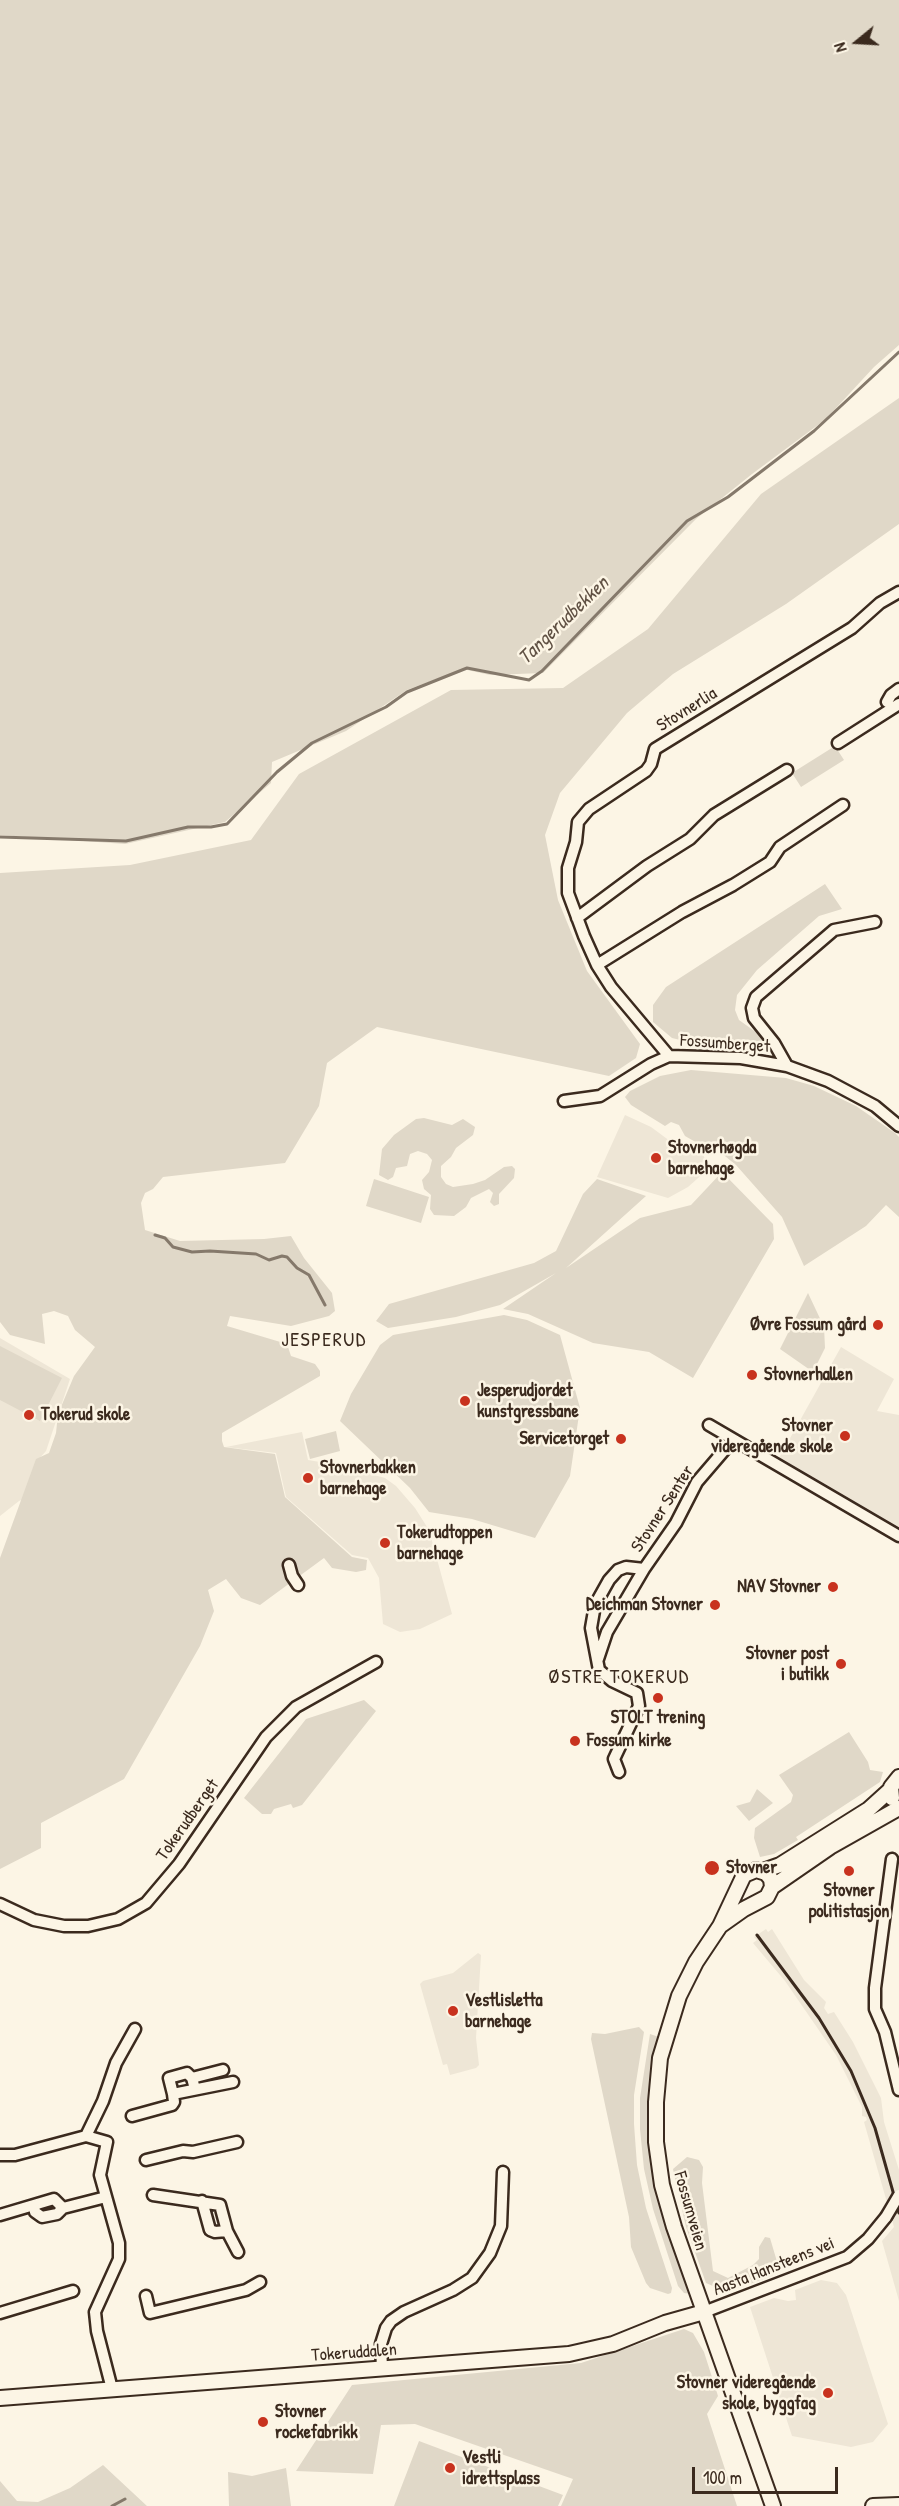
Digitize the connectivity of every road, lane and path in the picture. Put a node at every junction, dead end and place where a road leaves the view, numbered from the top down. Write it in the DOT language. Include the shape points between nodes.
graph roads {
  1 [pos="899,592"];
  2 [pos="899,689"];
  3 [pos="887,702"];
  4 [pos="899,704"];
  5 [pos="838,742"];
  6 [pos="787,770"];
  7 [pos="843,806"];
  8 [pos="577,918"];
  9 [pos="874,922"];
  10 [pos="597,965"];
  11 [pos="669,1056"];
  12 [pos="787,1066"];
  13 [pos="564,1101"];
  14 [pos="899,1126"];
  15 [pos="709,1425"];
  16 [pos="733,1440"];
  17 [pos="899,1536"];
  18 [pos="289,1565"];
  19 [pos="644,1569"];
  20 [pos="298,1585"];
  21 [pos="376,1662"];
  22 [pos="597,1662"];
  23 [pos="619,1772"];
  24 [pos="899,1777"];
  25 [pos="890,1790"];
  26 [pos="899,1807"];
  27 [pos="892,1859"];
  28 [pos="763,1871"];
  29 [pos="740,1885"];
  30 [pos="772,1887"];
  31 [pos="757,1902"];
  32 [pos="0,1904"];
  33 [pos="720,1926"];
  34 [pos="135,2029"];
  35 [pos="223,2070"];
  36 [pos="233,2082"];
  37 [pos="193,2083"];
  38 [pos="899,2090"];
  39 [pos="172,2094"];
  40 [pos="132,2116"];
  41 [pos="86,2136"];
  42 [pos="237,2142"];
  43 [pos="0,2155"];
  44 [pos="146,2160"];
  45 [pos="503,2172"];
  46 [pos="153,2194"];
  47 [pos="899,2195"];
  48 [pos="106,2197"];
  49 [pos="202,2201"];
  50 [pos="0,2215"];
  51 [pos="227,2230"];
  52 [pos="238,2252"];
  53 [pos="260,2282"];
  54 [pos="73,2291"];
  55 [pos="146,2296"];
  56 [pos="704,2312"];
  57 [pos="0,2313"];
  58 [pos="382,2369"];
  59 [pos="111,2389"];
  60 [pos="0,2398"];
  61 [pos="899,2505"];
  62 [pos="773,2506"];
  63 [pos="873,2506"];
  1 -- 8 [label="street, Stovnerlia" via="852,628 655,749 646,771 589,809 578,822 568,868 568,893"];
  2 -- 3 [label="street"];
  4 -- 5 [label="street"];
  6 -- 8 [label="street" via="714,815 690,839"];
  7 -- 10 [label="street" via="780,847 770,862"];
  8 -- 10 [label="street, Stovnerlia"];
  9 -- 12 [label="street, Fossumberget" via="834,930 756,997 754,1018"];
  10 -- 11 [label="street, Stovnerlia"];
  11 -- 12 [label="street, Fossumberget" via="741,1058"];
  11 -- 13 [label="street, Fossumberget" via="600,1096"];
  12 -- 14 [label="street, Fossumberget" via="843,1088 875,1106"];
  15 -- 16 [label="street"];
  16 -- 17 [label="street"];
  16 -- 19 [label="street, Stovner Senter" via="697,1482 676,1523"];
  18 -- 20 [label="street"];
  19 -- 22 [label="street, Stovner Senter" via="607,1632"];
  19 -- 22 [label="street, Stovner Senter" via="618,1570 595,1605 591,1628"];
  21 -- 32 [label="street, Tokerudberget" via="296,1707 266,1737 179,1864 146,1903 118,1919 88,1926 34,1920"];
  22 -- 23 [label="street" via="599,1670 612,1681 637,1693 639,1706 614,1759"];
  24 -- 25 [label="street"];
  25 -- 26 [label="street"];
  25 -- 28 [label="street" via="869,1809"];
  26 -- 30 [label="street"];
  27 -- 38 [label="street" via="875,2009 885,2032"];
  28 -- 29 [label="street" via="747,1872"];
  28 -- 30 [label="street"];
  29 -- 31 [label="street" via="743,1896"];
  29 -- 33 [label="street, Fossumveien"];
  30 -- 31 [label="street" via="767,1897"];
  31 -- 33 [label="street, Fossumveien"];
  33 -- 56 [label="street, Fossumveien" via="691,1971 671,2017 660,2058 656,2102 662,2185"];
  34 -- 41 [label="street" via="116,2063"];
  35 -- 37 [label="street"];
  36 -- 37 [label="street"];
  37 -- 39 [label="street"];
  37 -- 39 [label="street" via="187,2073 169,2078"];
  39 -- 40 [label="street" via="172,2105"];
  41 -- 43 [label="street" via="15,2155"];
  41 -- 48 [label="street" via="107,2142 100,2175"];
  42 -- 44 [label="street"];
  45 -- 58 [label="street" via="501,2226 490,2253 472,2278 391,2321 381,2344"];
  46 -- 49 [label="street"];
  47 -- 56 [label="street, Aasta Hansteens vei, bridge" via="868,2239 847,2257"];
  48 -- 50 [label="street" via="42,2217 35,2212 34,2205"];
  48 -- 59 [label="street" via="119,2243 119,2259 95,2312"];
  49 -- 51 [label="street" via="220,2205"];
  49 -- 51 [label="street" via="210,2230"];
  51 -- 52 [label="street"];
  53 -- 55 [label="street" via="246,2290 150,2313"];
  54 -- 57 [label="street"];
  56 -- 58 [label="street, Tokeruddalen" via="582,2352"];
  56 -- 62 [label="street, Fossumveien"];
  58 -- 59 [label="street, Tokeruddalen"];
  59 -- 60 [label="street, Tokeruddalen"];
  61 -- 63 [label="street"];
}
